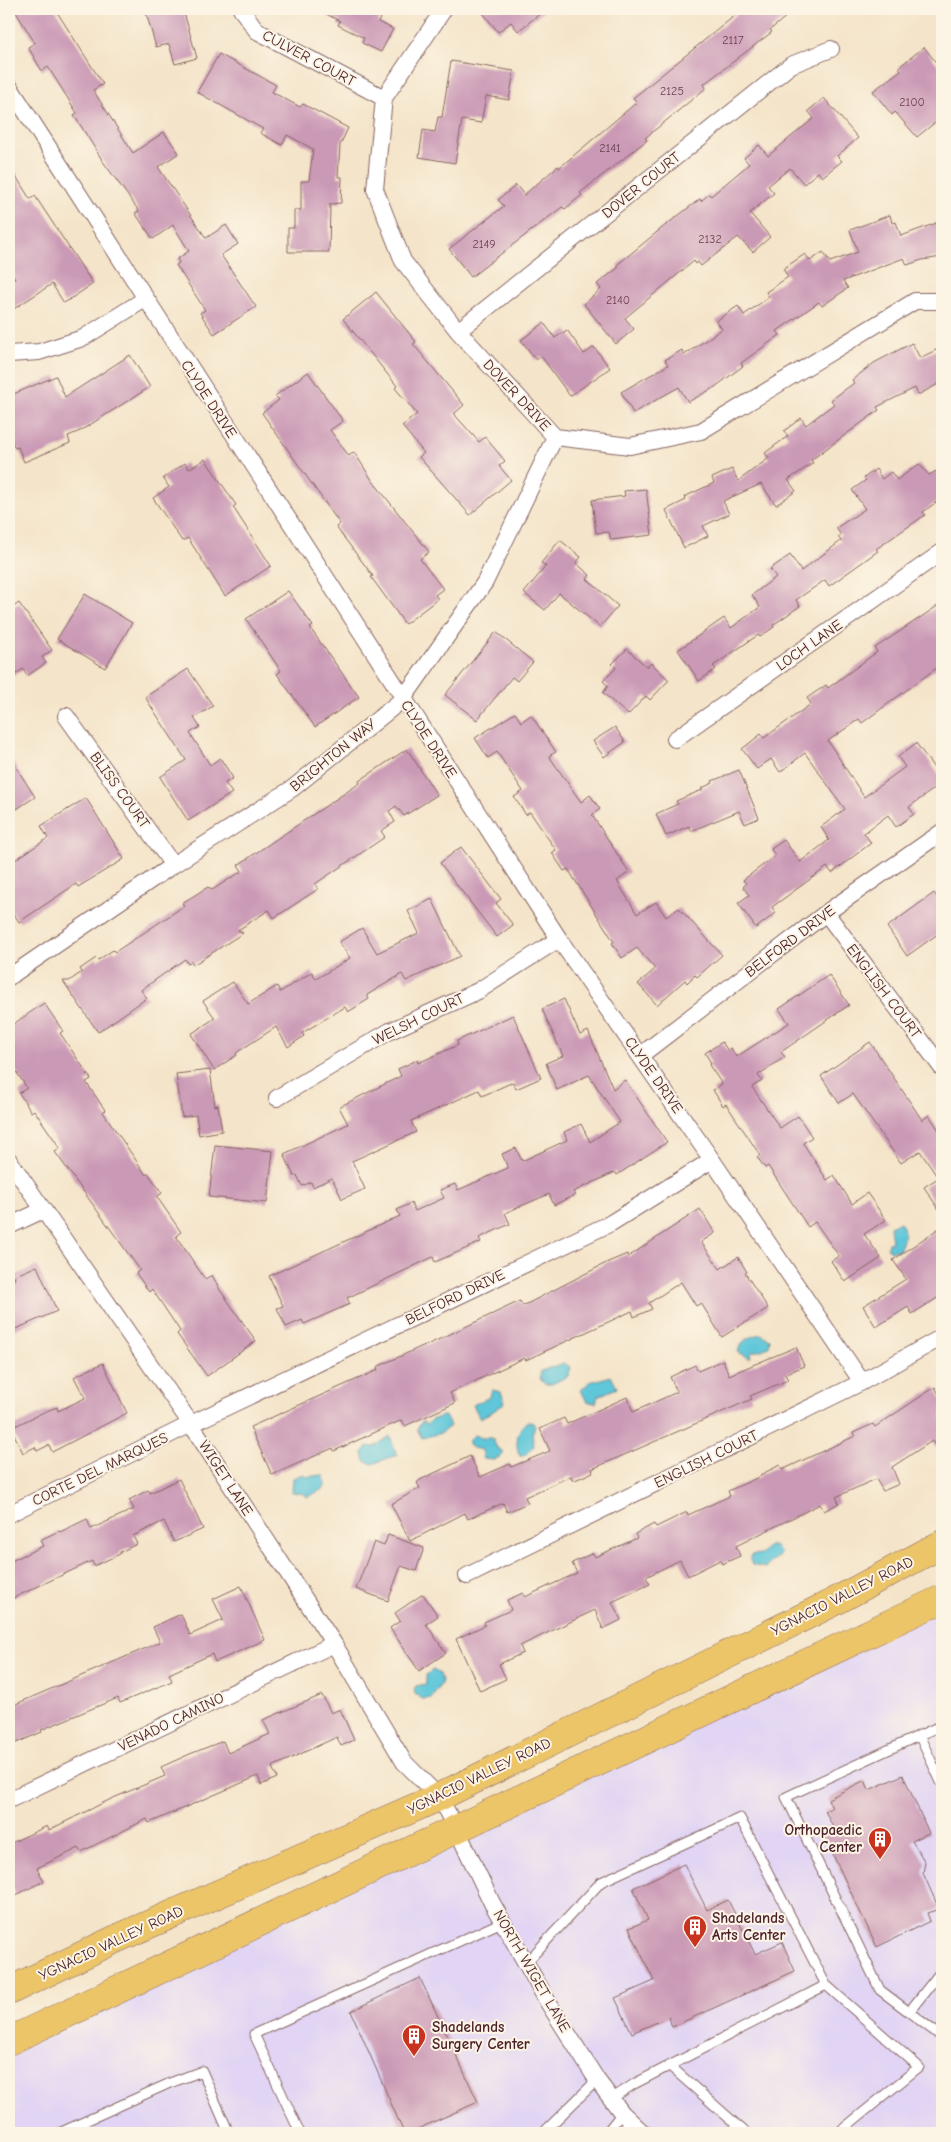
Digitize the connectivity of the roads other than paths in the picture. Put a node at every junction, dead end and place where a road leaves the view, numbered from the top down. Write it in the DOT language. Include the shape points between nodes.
graph roads {
  1 [pos="241,9"];
  2 [pos="444,9"];
  3 [pos="831,49"];
  4 [pos="9,86"];
  5 [pos="384,98"];
  6 [pos="145,300"];
  7 [pos="942,301"];
  8 [pos="458,331"];
  9 [pos="9,354"];
  10 [pos="555,437"];
  11 [pos="942,552"];
  12 [pos="403,699"];
  13 [pos="66,716"];
  14 [pos="675,739"];
  15 [pos="942,832"];
  16 [pos="173,865"];
  17 [pos="826,913"];
  18 [pos="559,939"];
  19 [pos="9,977"];
  20 [pos="641,1055"];
  21 [pos="942,1068"];
  22 [pos="277,1098"];
  23 [pos="9,1160"];
  24 [pos="712,1160"];
  25 [pos="43,1210"];
  26 [pos="9,1226"];
  27 [pos="942,1337"];
  28 [pos="862,1382"];
  29 [pos="191,1424"];
  30 [pos="9,1514"];
  31 [pos="942,1544"];
  32 [pos="467,1576"];
  33 [pos="942,1599"];
  34 [pos="334,1644"];
  35 [pos="942,1725"];
  36 [pos="919,1735"];
  37 [pos="942,1784"];
  38 [pos="439,1797"];
  39 [pos="9,1800"];
  40 [pos="457,1830"];
  41 [pos="502,1922"];
  42 [pos="526,1962"];
  43 [pos="942,1970"];
  44 [pos="826,1986"];
  45 [pos="9,1992"];
  46 [pos="909,2012"];
  47 [pos="942,2037"];
  48 [pos="9,2041"];
  49 [pos="670,2066"];
  50 [pos="597,2080"];
  51 [pos="611,2099"];
  52 [pos="622,2113"];
  53 [pos="60,2133"];
  54 [pos="229,2133"];
  55 [pos="300,2133"];
  56 [pos="543,2133"];
  57 [pos="606,2133"];
  58 [pos="643,2133"];
  59 [pos="746,2133"];
  60 [pos="838,2133"];
  1 -- 5 [label="street, CULVER COURT" via="257,31"];
  2 -- 5 [label="street, DOVER DRIVE"];
  3 -- 8 [label="street, DOVER COURT" via="791,65"];
  4 -- 6 [label="street, CLYDE DRIVE"];
  5 -- 8 [label="street, DOVER DRIVE" via="375,189 403,261"];
  6 -- 9 [label="street" via="83,338 39,352"];
  6 -- 12 [label="street, CLYDE DRIVE"];
  7 -- 10 [label="street, DOVER DRIVE" via="915,301 701,431 630,446"];
  8 -- 10 [label="street, DOVER DRIVE"];
  10 -- 12 [label="street, BRIGHTON WAY" via="485,582"];
  11 -- 14 [label="street, LOCH LANE"];
  12 -- 16 [label="street, BRIGHTON WAY" via="293,788"];
  12 -- 18 [label="street, CLYDE DRIVE"];
  13 -- 16 [label="street, BLISS COURT"];
  15 -- 17 [label="street, BELFORD DRIVE"];
  16 -- 19 [label="street, BRIGHTON WAY"];
  17 -- 20 [label="street, BELFORD DRIVE"];
  17 -- 21 [label="street, ENGLISH COURT"];
  18 -- 20 [label="street, CLYDE DRIVE"];
  18 -- 22 [label="street, WELSH COURT" via="478,991 390,1031"];
  20 -- 24 [label="street, CLYDE DRIVE"];
  23 -- 25 [label="street, WIGET LANE"];
  24 -- 28 [label="street, CLYDE DRIVE"];
  24 -- 29 [label="street, BELFORD DRIVE" via="611,1223"];
  25 -- 26 [label="street"];
  25 -- 29 [label="street, WIGET LANE"];
  27 -- 28 [label="street, ENGLISH COURT"];
  28 -- 32 [label="street, ENGLISH COURT"];
  29 -- 30 [label="street, CORTE DEL MARQUES"];
  29 -- 34 [label="street, WIGET LANE"];
  31 -- 38 [label="highway, YGNACIO VALLEY ROAD" via="832,1603"];
  33 -- 40 [label="highway"];
  34 -- 38 [label="street, WIGET LANE" via="404,1762"];
  34 -- 39 [label="street, VENADO CAMINO"];
  35 -- 36 [label="lane"];
  36 -- 37 [label="lane"];
  36 -- 46 [label="lane" via="786,1798 880,1990"];
  38 -- 40 [label="street, NORTH WIGET LANE"];
  38 -- 45 [label="highway, YGNACIO VALLEY ROAD" via="118,1938"];
  40 -- 41 [label="street, NORTH WIGET LANE"];
  40 -- 48 [label="highway"];
  41 -- 42 [label="street, NORTH WIGET LANE"];
  41 -- 55 [label="lane" via="254,2034"];
  42 -- 44 [label="lane" via="602,1882 740,1818"];
  42 -- 50 [label="street, NORTH WIGET LANE"];
  43 -- 46 [label="lane"];
  44 -- 49 [label="lane"];
  44 -- 60 [label="lane" via="919,2067"];
  46 -- 47 [label="lane"];
  49 -- 51 [label="lane"];
  49 -- 59 [label="lane"];
  50 -- 51 [label="street, NORTH WIGET LANE"];
  50 -- 56 [label="lane"];
  51 -- 52 [label="street, NORTH WIGET LANE"];
  52 -- 57 [label="lane"];
  52 -- 58 [label="street, NORTH WIGET LANE"];
  53 -- 54 [label="lane" via="202,2071"];
}
